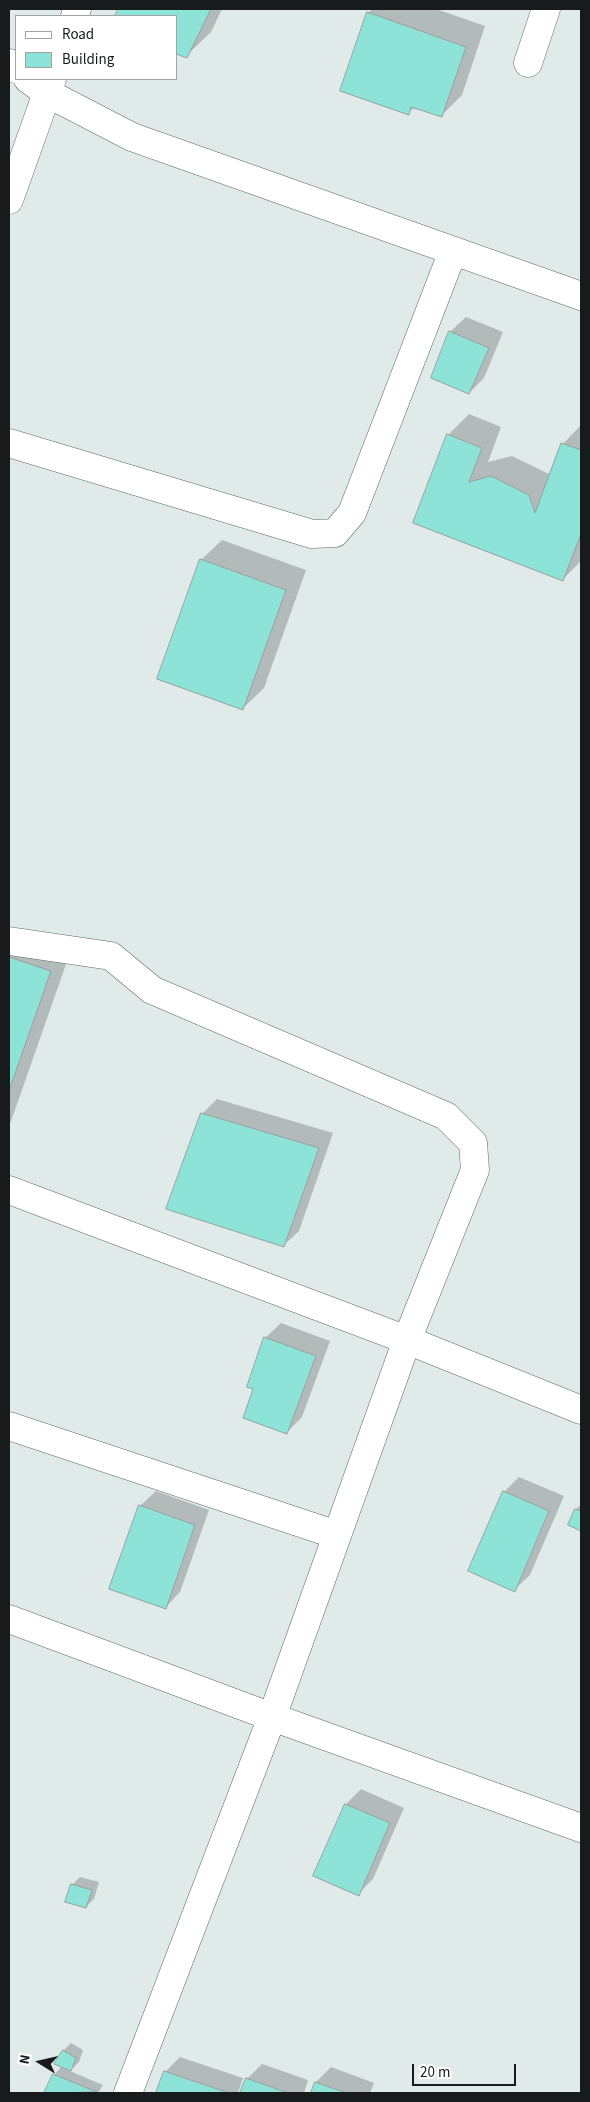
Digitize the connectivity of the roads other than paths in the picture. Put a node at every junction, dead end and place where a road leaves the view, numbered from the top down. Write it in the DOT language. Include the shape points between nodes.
graph roads {
  1 [pos="546,9"];
  2 [pos="528,63"];
  3 [pos="42,84"];
  4 [pos="9,200"];
  5 [pos="453,251"];
  6 [pos="581,296"];
  7 [pos="9,444"];
  8 [pos="9,941"];
  9 [pos="9,1190"];
  10 [pos="408,1340"];
  11 [pos="581,1410"];
  12 [pos="9,1426"];
  13 [pos="337,1535"];
  14 [pos="9,1619"];
  15 [pos="272,1717"];
  16 [pos="581,1828"];
  17 [pos="128,2093"];
  1 -- 2 [label="street"];
  3 -- 4 [label="street"];
  3 -- 5 [label="street" via="132,137"];
  5 -- 6 [label="street"];
  5 -- 7 [label="street" via="352,514 335,533 312,534"];
  8 -- 10 [label="street" via="111,956 152,990 446,1116 473,1143 475,1170"];
  9 -- 10 [label="street"];
  10 -- 11 [label="street"];
  10 -- 13 [label="street"];
  12 -- 13 [label="street"];
  13 -- 15 [label="street"];
  14 -- 15 [label="street"];
  15 -- 16 [label="street"];
  15 -- 17 [label="street"];
}
